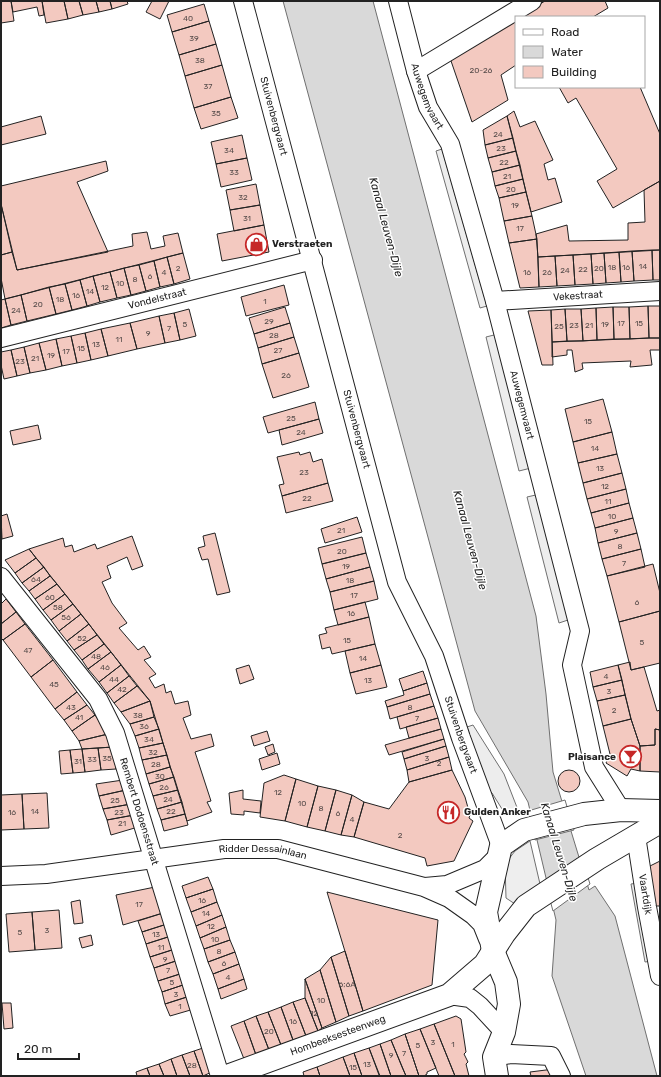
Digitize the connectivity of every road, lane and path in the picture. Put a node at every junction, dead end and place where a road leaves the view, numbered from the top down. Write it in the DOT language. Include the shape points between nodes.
graph roads {
  1 [pos="243,1"];
  2 [pos="398,1"];
  3 [pos="532,1"];
  4 [pos="416,71"];
  5 [pos="312,260"];
  6 [pos="660,291"];
  7 [pos="495,301"];
  8 [pos="1,338"];
  9 [pos="1,577"];
  10 [pos="621,810"];
  11 [pos="660,811"];
  12 [pos="660,822"];
  13 [pos="636,836"];
  14 [pos="500,850"];
  15 [pos="154,859"];
  16 [pos="1,876"];
  17 [pos="424,887"];
  18 [pos="493,951"];
  19 [pos="660,976"];
  20 [pos="449,995"];
  21 [pos="504,1032"];
  22 [pos="495,1066"];
  23 [pos="220,1076"];
  24 [pos="227,1076"];
  25 [pos="561,1076"];
  1 -- 5 [label="street, Stuivenbergvaart"];
  2 -- 4 [label="street, Auwegemvaart"];
  3 -- 4 [label="street"];
  4 -- 7 [label="street, Auwegemvaart" via="428,107 450,144"];
  5 -- 8 [label="street, Vondelstraat"];
  5 -- 14 [label="street, Stuivenbergvaart" via="397,582 434,656"];
  6 -- 7 [label="street, Vekestraat"];
  7 -- 10 [label="street, Auwegemvaart" via="580,631 572,664 594,767"];
  9 -- 15 [label="street, Rembert Dodoensstraat" via="98,699 115,733"];
  10 -- 11 [label="main road"];
  10 -- 14 [label="main road" via="584,814 524,830"];
  12 -- 13 [label="main road, Hombeeksesteenweg"];
  13 -- 18 [label="main road, Hombeeksesteenweg" via="526,906"];
  13 -- 19 [label="street, Vaartdijk" via="646,907"];
  14 -- 17 [label="street" via="485,869 447,885"];
  14 -- 18 [label="main road" via="486,912"];
  15 -- 16 [label="street, Ridder Dessainlaan" via="46,874"];
  15 -- 17 [label="street, Ridder Dessainlaan" via="224,849 278,849"];
  15 -- 23 [label="street, Rembert Dodoensstraat"];
  17 -- 18 [label="street, Ridder Dessainlaan" via="449,898 473,915 482,924"];
  18 -- 20 [label="main road, Hombeeksesteenweg" via="479,971"];
  18 -- 21 [label="main road" via="507,989 509,1004"];
  20 -- 21 [label="street, Hombeeksesteenweg" via="470,998"];
  20 -- 24 [label="main road, Hombeeksesteenweg"];
  21 -- 22 [label="main road"];
  22 -- 25 [label="street" via="511,1054 551,1056"];
}
